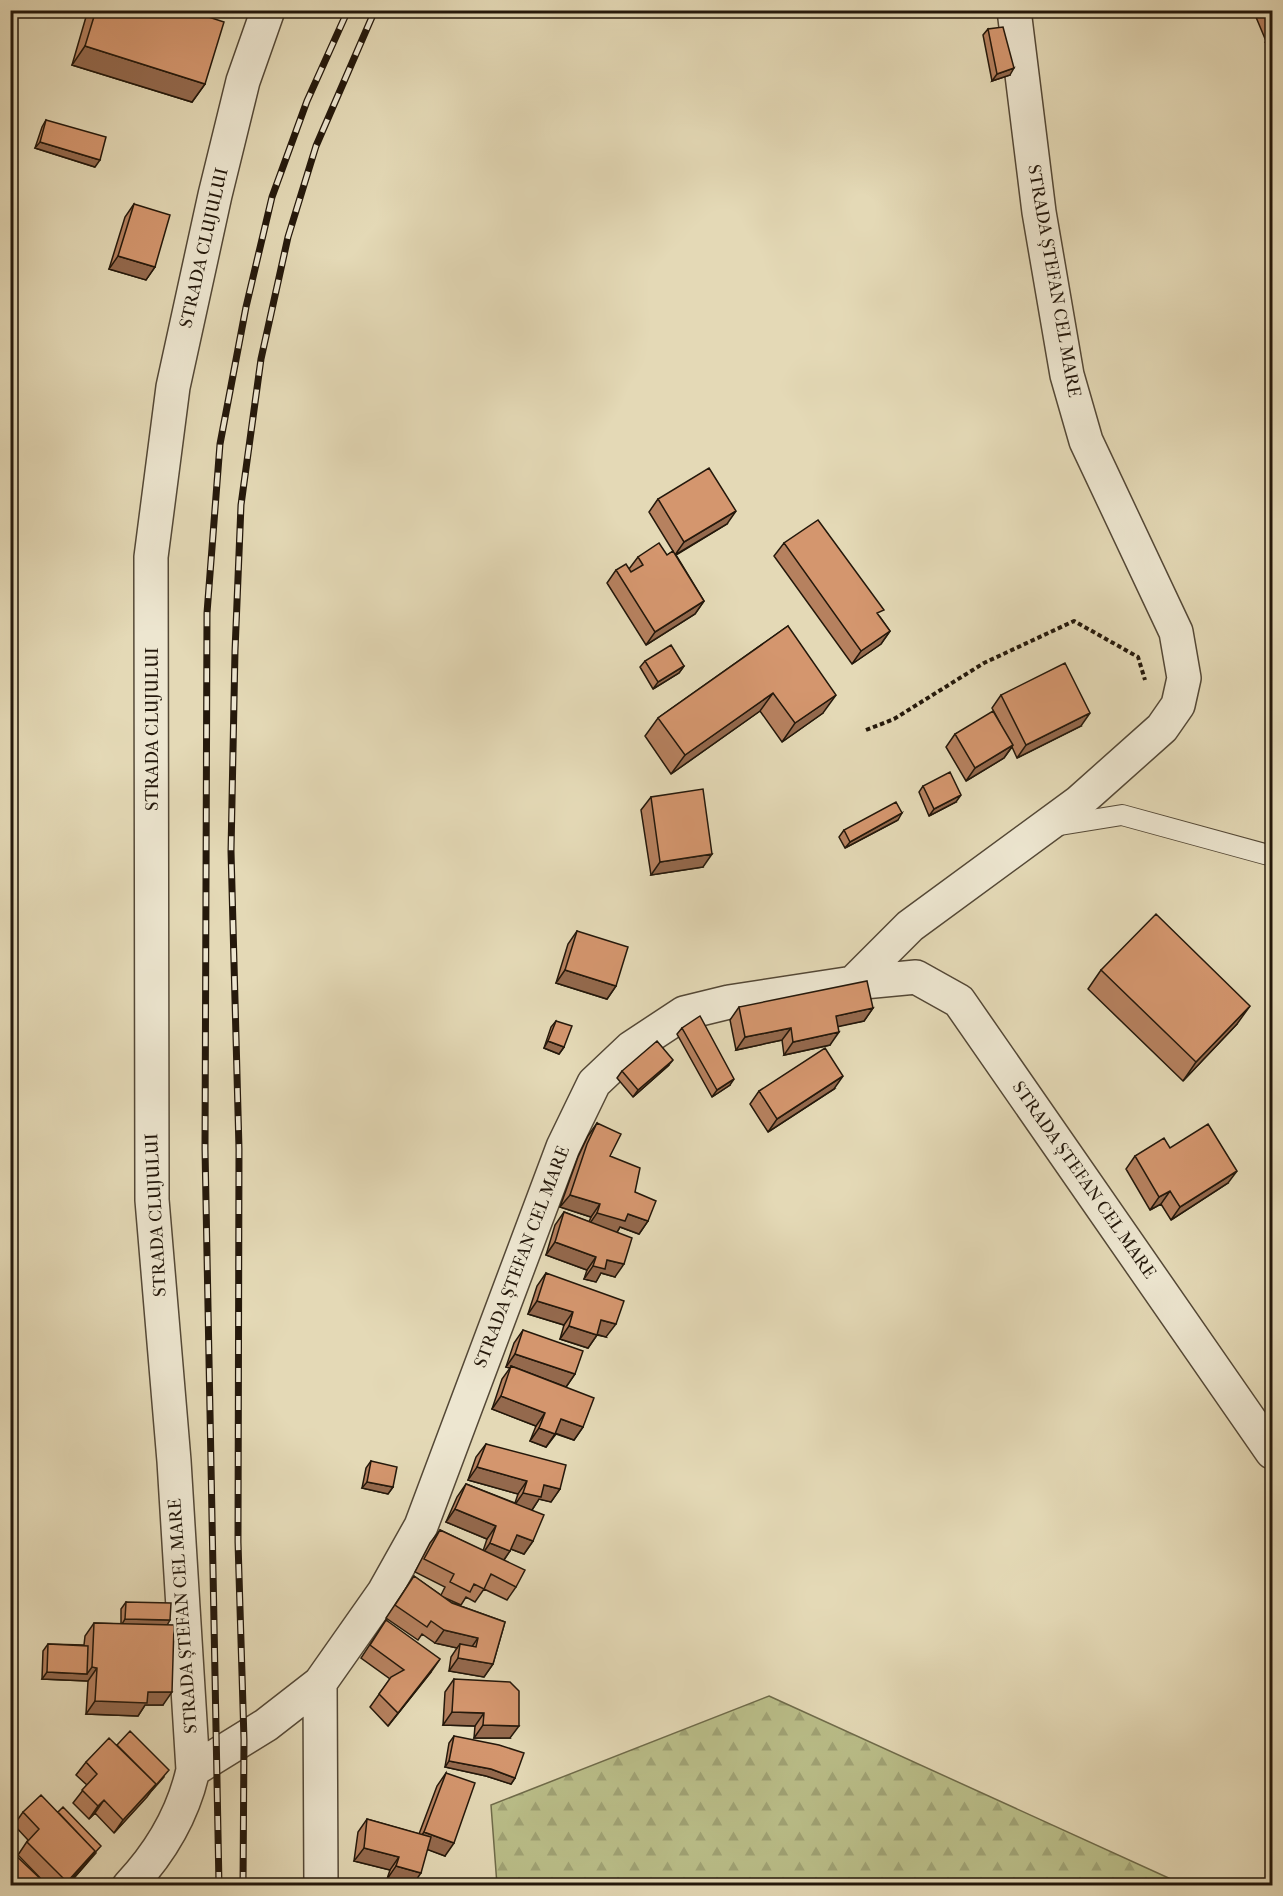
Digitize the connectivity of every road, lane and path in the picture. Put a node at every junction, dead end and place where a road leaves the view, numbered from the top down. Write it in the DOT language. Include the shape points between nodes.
graph roads {
  1 [pos="268,10"];
  2 [pos="1014,10"];
  3 [pos="1162,728"];
  4 [pos="866,730"];
  5 [pos="1043,828"];
  6 [pos="1272,856"];
  7 [pos="853,983"];
  8 [pos="1272,1452"];
  9 [pos="174,1461"];
  10 [pos="320,1683"];
  11 [pos="193,1770"];
  12 [pos="129,1886"];
  13 [pos="321,1886"];
  1 -- 9 [label="street, STRADA CLUJULUI" via="243,81 175,376 151,557 152,1200"];
  2 -- 3 [label="street, STRADA ȘTEFAN CEL MARE" via="1039,212 1067,375 1086,441 1176,632 1184,678 1178,705"];
  3 -- 4 [label="path" via="1138,657 1074,621 984,663 894,719"];
  3 -- 5 [label="street, STRADA ȘTEFAN CEL MARE" via="1079,802"];
  5 -- 6 [label="lane, STRADA ȘTEFAN CEL MARE" via="1122,815"];
  5 -- 7 [label="street, STRADA ȘTEFAN CEL MARE" via="910,926"];
  7 -- 8 [label="street, STRADA ȘTEFAN CEL MARE" via="916,977 959,1001"];
  7 -- 10 [label="street, STRADA ȘTEFAN CEL MARE" via="684,1013 631,1048 594,1083 562,1147 421,1526 384,1592"];
  9 -- 11 [label="street, STRADA ȘTEFAN CEL MARE"];
  10 -- 11 [label="street, STRADA ȘTEFAN CEL MARE" via="266,1725"];
  10 -- 13 [label="street"];
  11 -- 12 [label="street, STRADA ȘTEFAN CEL MARE" via="176,1823"];
}
